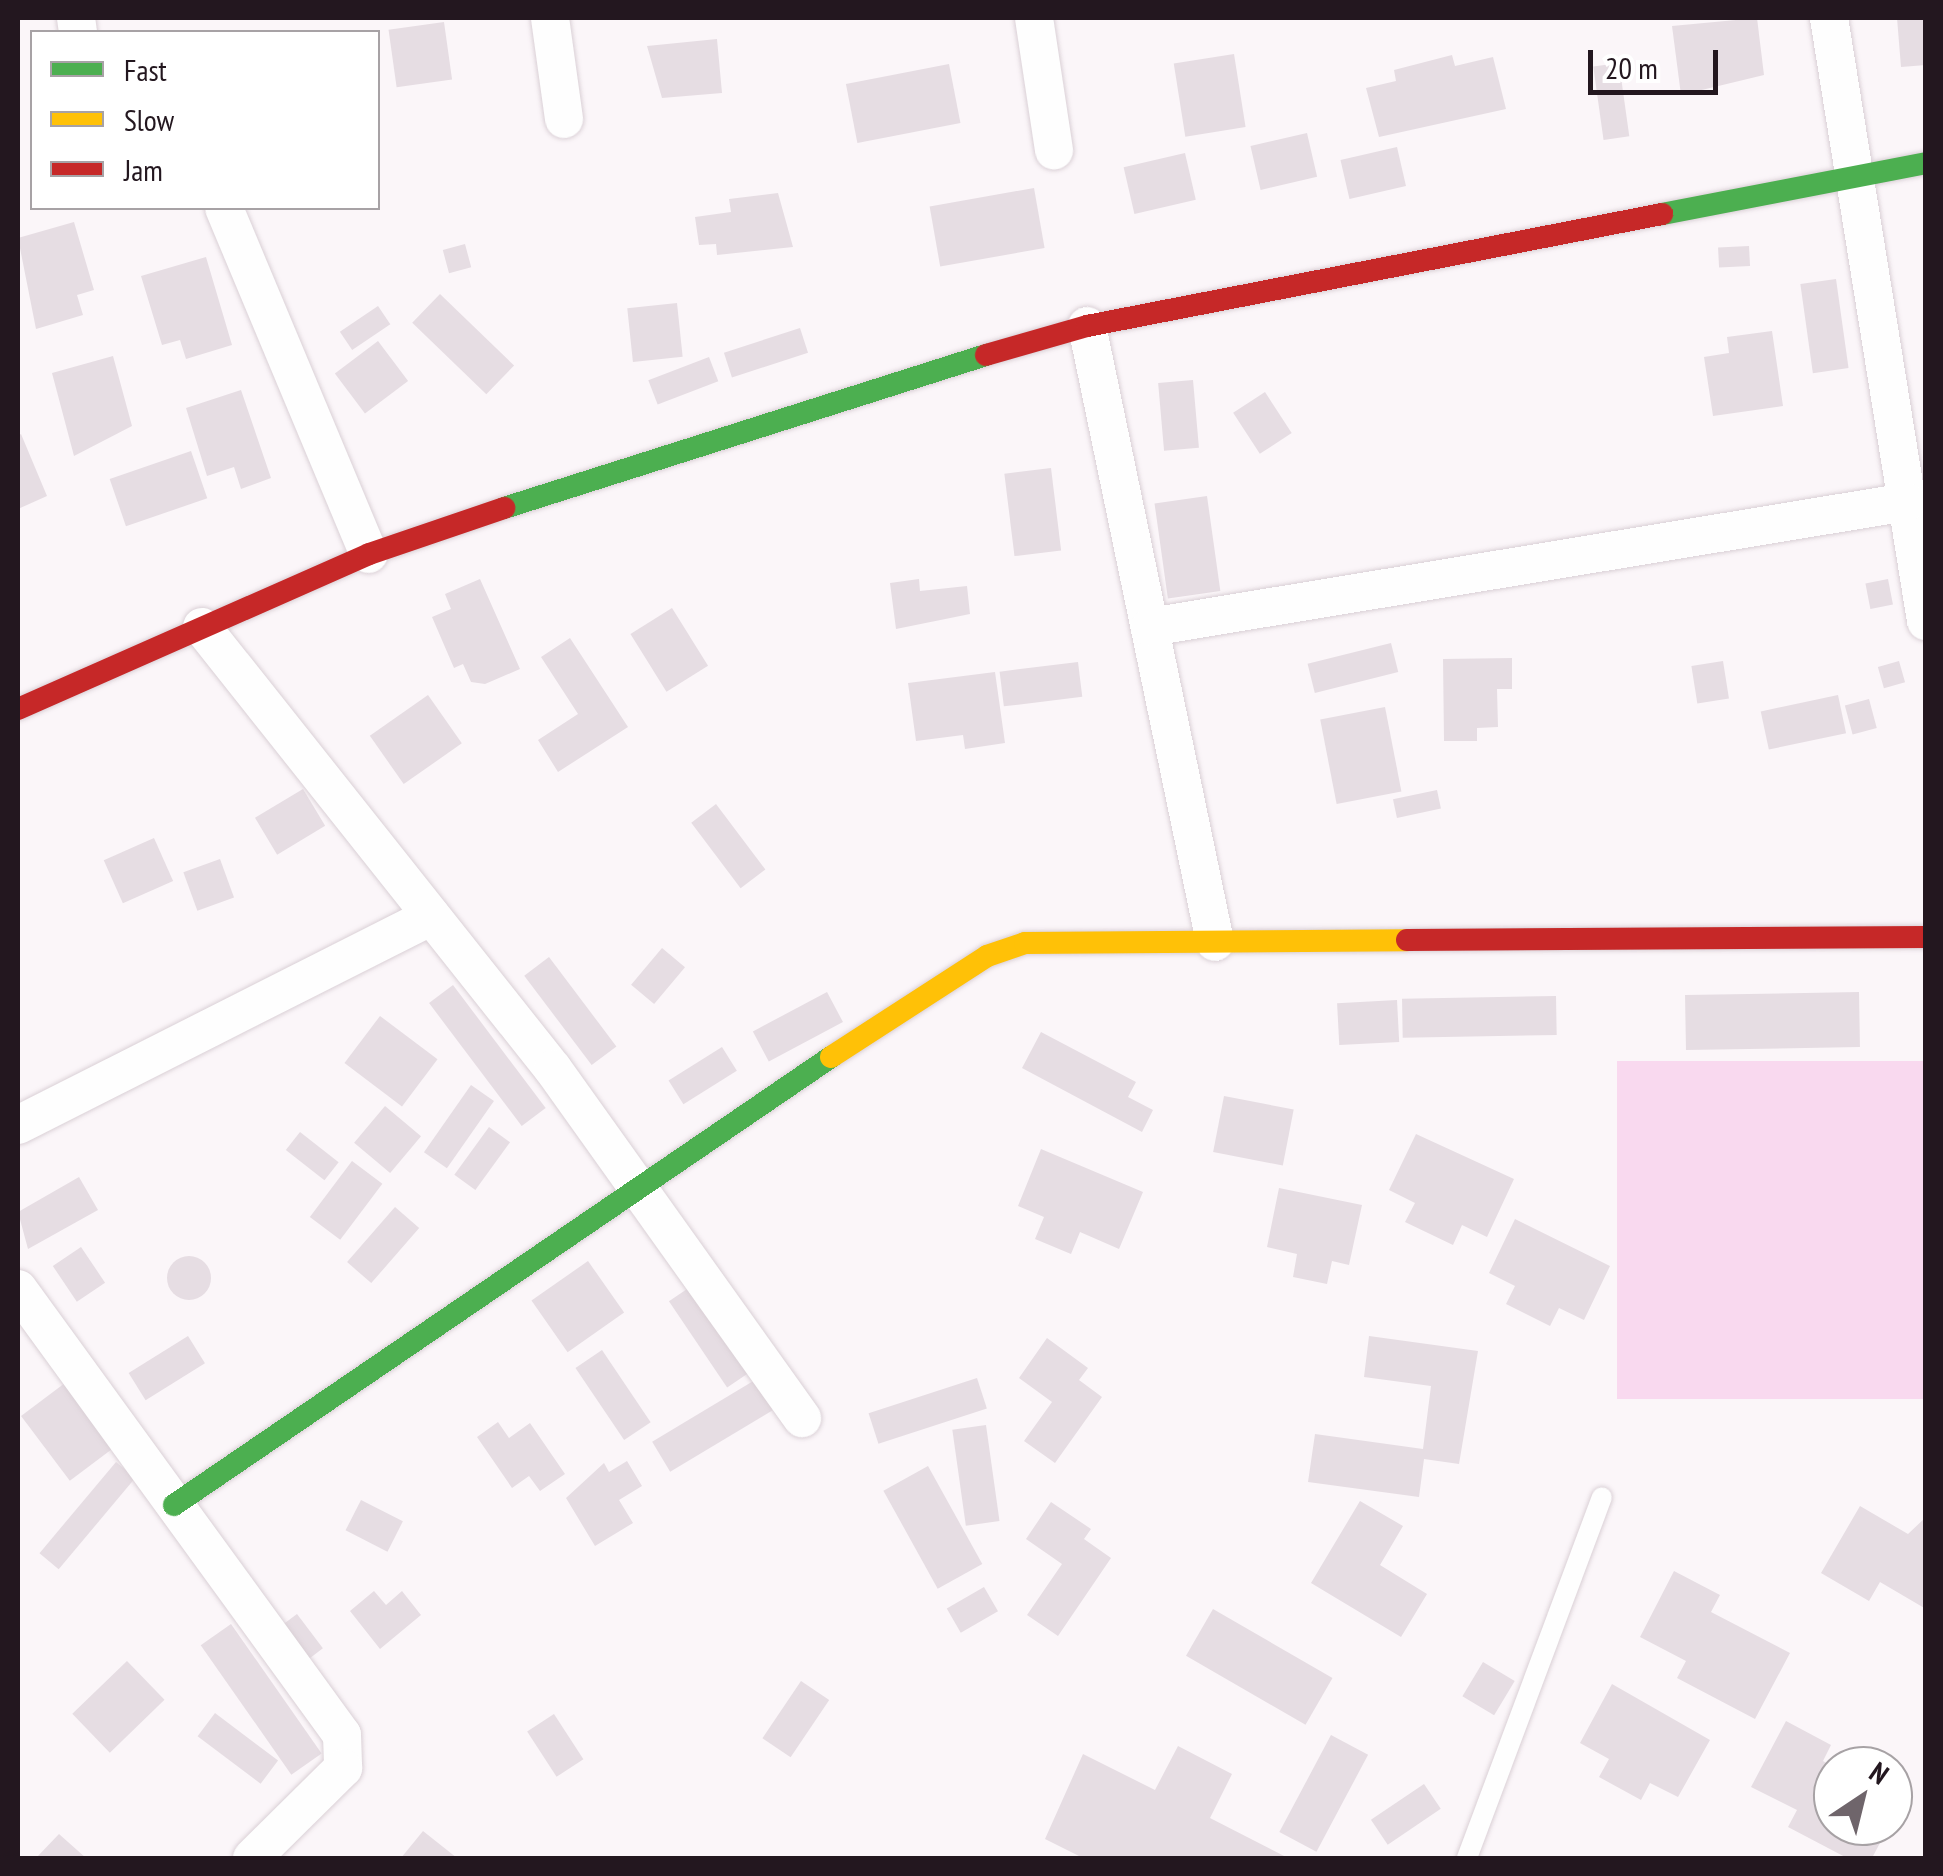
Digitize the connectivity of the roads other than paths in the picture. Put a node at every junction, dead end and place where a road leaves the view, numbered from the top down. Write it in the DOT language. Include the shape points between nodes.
graph roads {
  1 [pos="550,18"];
  2 [pos="1034,18"];
  3 [pos="1829,18"];
  4 [pos="564,118"];
  5 [pos="1054,150"];
  6 [pos="1926,164"];
  7 [pos="1856,176"];
  8 [pos="225,210"];
  9 [pos="1087,326"];
  10 [pos="1907,502"];
  11 [pos="369,554"];
  12 [pos="1926,621"];
  13 [pos="202,626"];
  14 [pos="1150,628"];
  15 [pos="18,709"];
  16 [pos="432,916"];
  17 [pos="1926,937"];
  18 [pos="1216,942"];
  19 [pos="18,1125"];
  20 [pos="634,1184"];
  21 [pos="18,1289"];
  22 [pos="802,1418"];
  23 [pos="1602,1497"];
  24 [pos="174,1505"];
  25 [pos="252,1858"];
  26 [pos="1467,1858"];
  1 -- 4 [label="street"];
  2 -- 5 [label="street"];
  3 -- 7 [label="street"];
  6 -- 7 [label="street"];
  7 -- 9 [label="street"];
  7 -- 10 [label="street"];
  8 -- 11 [label="street"];
  9 -- 11 [label="street" via="752,423"];
  9 -- 14 [label="street"];
  10 -- 12 [label="street"];
  10 -- 14 [label="street"];
  11 -- 13 [label="street"];
  13 -- 15 [label="street"];
  13 -- 16 [label="street"];
  14 -- 18 [label="street"];
  16 -- 19 [label="street"];
  16 -- 20 [label="street"];
  17 -- 18 [label="street"];
  18 -- 20 [label="street" via="1025,943 988,956"];
  20 -- 22 [label="street"];
  20 -- 24 [label="street"];
  21 -- 24 [label="street"];
  23 -- 26 [label="lane"];
  24 -- 25 [label="street" via="342,1735 343,1768"];
}
